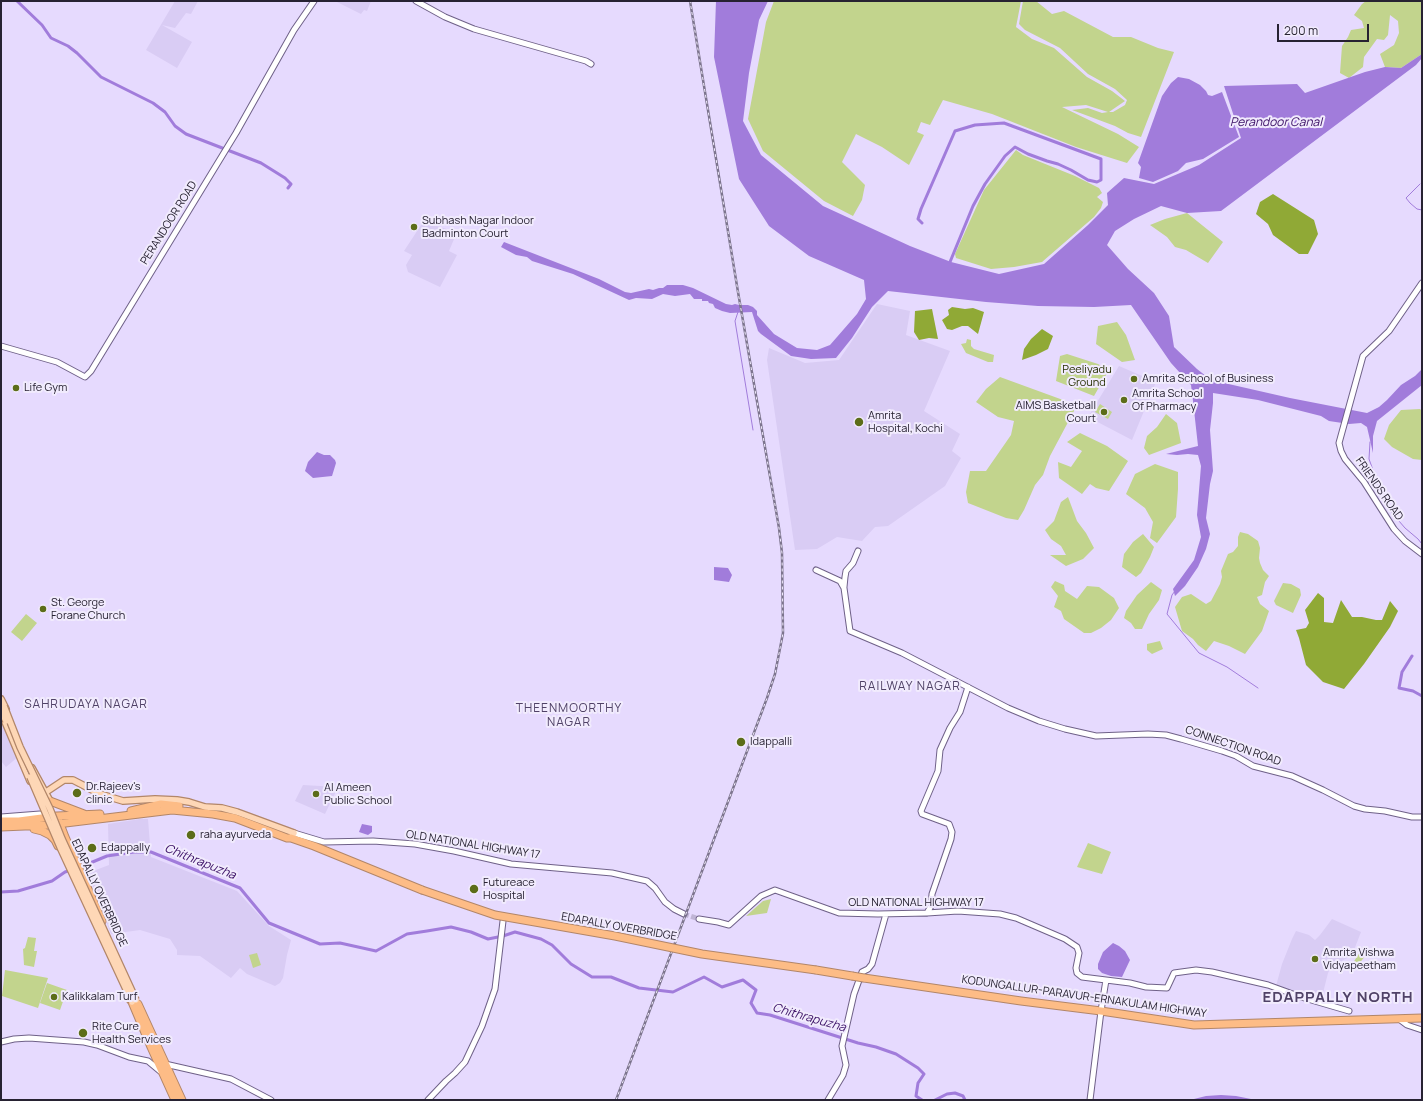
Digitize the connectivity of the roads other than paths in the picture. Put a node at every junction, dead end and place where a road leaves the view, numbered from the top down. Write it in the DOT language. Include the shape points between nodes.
graph roads {
  1 [pos="314,1"];
  2 [pos="416,1"];
  3 [pos="591,64"];
  4 [pos="1422,283"];
  5 [pos="1,346"];
  6 [pos="858,551"];
  7 [pos="1422,554"];
  8 [pos="816,570"];
  9 [pos="844,588"];
  10 [pos="968,687"];
  11 [pos="1,699"];
  12 [pos="2,710"];
  13 [pos="46,792"];
  14 [pos="50,801"];
  15 [pos="206,808"];
  16 [pos="1,817"];
  17 [pos="44,817"];
  18 [pos="1422,817"];
  19 [pos="87,818"];
  20 [pos="59,820"];
  21 [pos="1,821"];
  22 [pos="25,826"];
  23 [pos="1,827"];
  24 [pos="292,836"];
  25 [pos="65,837"];
  26 [pos="59,848"];
  27 [pos="927,913"];
  28 [pos="684,914"];
  29 [pos="886,914"];
  30 [pos="699,919"];
  31 [pos="503,921"];
  32 [pos="816,970"];
  33 [pos="1106,980"];
  34 [pos="134,1001"];
  35 [pos="1101,1011"];
  36 [pos="1349,1011"];
  37 [pos="1422,1018"];
  38 [pos="1399,1019"];
  39 [pos="1422,1030"];
  40 [pos="1,1042"];
  41 [pos="151,1048"];
  42 [pos="142,1058"];
  43 [pos="165,1064"];
  44 [pos="165,1078"];
  45 [pos="175,1100"];
  46 [pos="182,1100"];
  47 [pos="271,1100"];
  48 [pos="428,1100"];
  49 [pos="828,1100"];
  50 [pos="1090,1100"];
  1 -- 5 [label="street, PERANDOOR ROAD" via="294,30 224,154 85,378 57,362"];
  2 -- 3 [label="street" via="445,18 474,29"];
  4 -- 7 [label="street, FRIENDS ROAD" via="1389,331 1363,356 1339,444 1345,459 1364,482 1394,529"];
  6 -- 9 [label="street" via="846,571"];
  8 -- 9 [label="street" via="840,581"];
  9 -- 10 [label="street, CONNECTION ROAD" via="850,631 902,653"];
  10 -- 18 [label="street, CONNECTION ROAD" via="1008,708 1065,729 1096,736 1166,735 1222,751 1253,766 1292,776 1354,806"];
  10 -- 27 [label="street" via="960,712 940,750 938,771 921,811 922,814 949,824 952,832"];
  11 -- 12 [label="main road"];
  12 -- 13 [label="main road"];
  12 -- 17 [label="main road"];
  12 -- 34 [label="main road, EDAPALLY OVERBRIDGE, bridge" via="60,847"];
  13 -- 14 [label="main road"];
  13 -- 15 [label="main road" via="58,783 69,780 123,801 177,800"];
  14 -- 19 [label="highway"];
  15 -- 19 [label="highway" via="160,804"];
  15 -- 24 [label="highway" via="241,817"];
  16 -- 17 [label="street"];
  17 -- 20 [label="highway"];
  17 -- 21 [label="highway"];
  17 -- 22 [label="highway"];
  17 -- 26 [label="highway"];
  19 -- 20 [label="highway"];
  19 -- 24 [label="highway" via="172,810 235,818 287,838"];
  19 -- 25 [label="highway" via="69,827"];
  20 -- 25 [label="highway"];
  22 -- 23 [label="highway"];
  22 -- 26 [label="highway" via="46,833 55,840"];
  24 -- 28 [label="street, OLD NATIONAL HIGHWAY 17" via="324,842 373,841 415,844 511,864 612,873 647,881 665,902"];
  24 -- 32 [label="highway, EDAPALLY OVERBRIDGE, bridge" via="422,890 494,915 702,954"];
  25 -- 34 [label="highway, bridge" via="136,996"];
  26 -- 34 [label="highway, bridge" via="128,998"];
  27 -- 29 [label="street, OLD NATIONAL HIGHWAY 17"];
  27 -- 33 [label="street, OLD NATIONAL HIGHWAY 17" via="958,911 1000,914 1016,918 1065,939 1077,947 1079,953 1076,968 1082,977"];
  29 -- 30 [label="street, OLD NATIONAL HIGHWAY 17" via="839,913 775,890 761,896 729,925"];
  29 -- 49 [label="street" via="872,964 862,972 854,994 842,1046 846,1065 843,1075"];
  31 -- 48 [label="street" via="495,989 482,1026 465,1062"];
  32 -- 35 [label="highway, KODUNGALLUR-PARAVUR-ERNAKULAM HIGHWAY, bridge" via="1021,1002"];
  33 -- 35 [label="street"];
  33 -- 36 [label="street" via="1168,988 1174,973 1196,970 1268,985"];
  34 -- 41 [label="highway"];
  34 -- 43 [label="highway"];
  35 -- 38 [label="highway, KODUNGALLUR-PARAVUR-ERNAKULAM HIGHWAY" via="1194,1025"];
  35 -- 50 [label="street"];
  37 -- 38 [label="highway, KODUNGALLUR-PARAVUR-ERNAKULAM HIGHWAY"];
  38 -- 39 [label="street"];
  40 -- 42 [label="street" via="29,1038 70,1040 94,1044 129,1057"];
  41 -- 42 [label="street" via="151,1052"];
  41 -- 44 [label="highway"];
  42 -- 44 [label="street" via="152,1063"];
  43 -- 46 [label="highway"];
  43 -- 47 [label="street" via="231,1079"];
  44 -- 45 [label="highway"];
}
